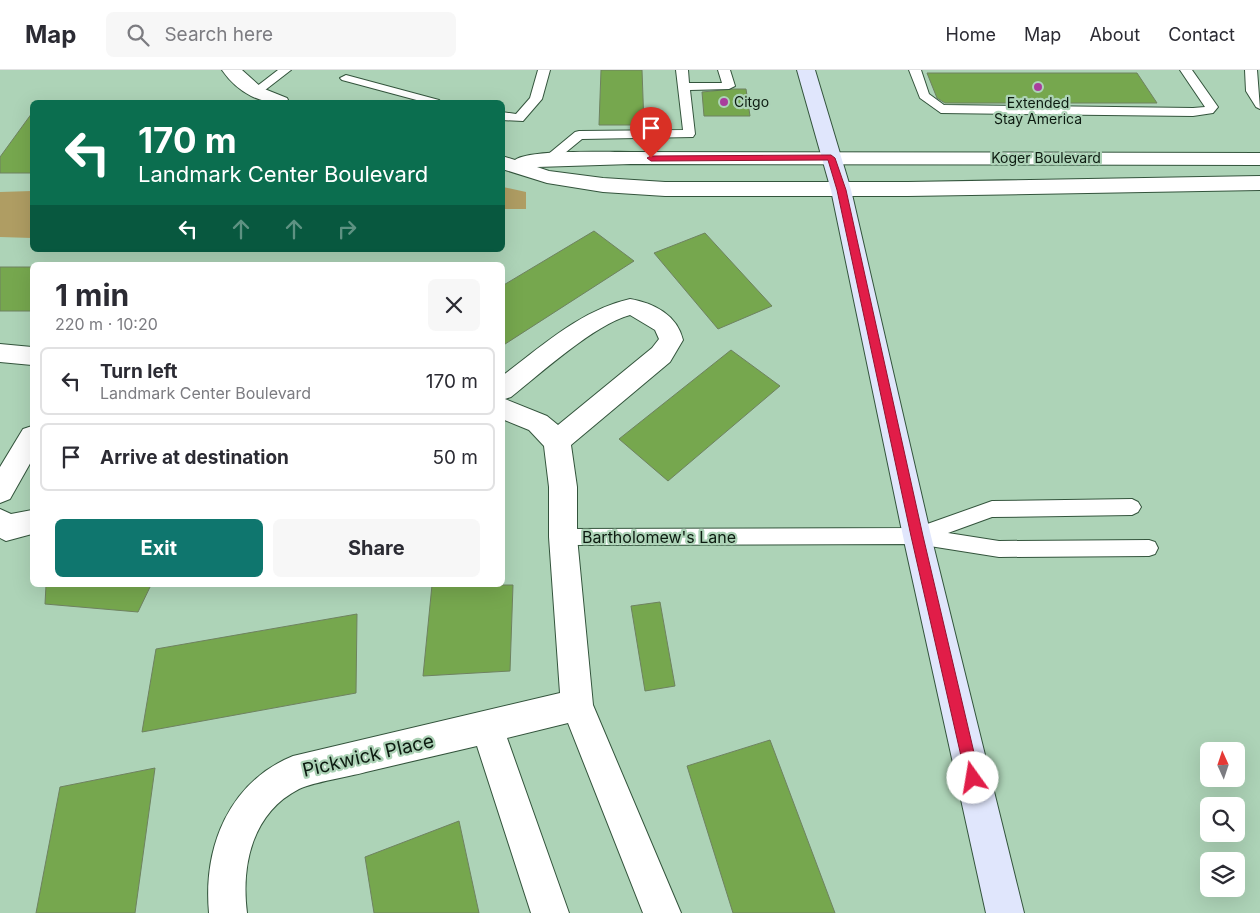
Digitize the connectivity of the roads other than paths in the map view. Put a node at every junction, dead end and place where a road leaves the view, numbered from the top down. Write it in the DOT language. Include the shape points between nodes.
graph roads {
  1 [pos="231,70"];
  2 [pos="286,70"];
  3 [pos="544,70"];
  4 [pos="682,70"];
  5 [pos="724,70"];
  6 [pos="806,70"];
  7 [pos="914,70"];
  8 [pos="1186,70"];
  9 [pos="1252,70"];
  10 [pos="346,78"];
  11 [pos="684,87"];
  12 [pos="256,92"];
  13 [pos="275,100"];
  14 [pos="428,100"];
  15 [pos="1260,105"];
  16 [pos="505,116"];
  17 [pos="831,158"];
  18 [pos="550,159"];
  19 [pos="1260,159"];
  20 [pos="506,162"];
  21 [pos="1260,184"];
  22 [pos="842,190"];
  23 [pos="0,352"];
  24 [pos="30,356"];
  25 [pos="505,388"];
  26 [pos="505,409"];
  27 [pos="30,440"];
  28 [pos="556,441"];
  29 [pos="0,491"];
  30 [pos="1132,507"];
  31 [pos="0,522"];
  32 [pos="30,522"];
  33 [pos="917,536"];
  34 [pos="563,537"];
  35 [pos="1149,548"];
  36 [pos="577,705"];
  37 [pos="487,727"];
  38 [pos="228,913"];
  39 [pos="550,913"];
  40 [pos="662,913"];
  41 [pos="1005,913"];
  1 -- 12 [label="street"];
  2 -- 12 [label="lane"];
  3 -- 16 [label="lane" via="536,99 519,118"];
  4 -- 11 [label="lane"];
  5 -- 11 [label="lane" via="728,86"];
  6 -- 17 [label="street"];
  7 -- 8 [label="lane" via="924,96 941,109 1209,110 1212,107"];
  9 -- 15 [label="lane" via="1252,92"];
  10 -- 14 [label="lane"];
  11 -- 18 [label="lane" via="689,134 579,135"];
  12 -- 13 [label="street"];
  17 -- 18 [label="street, Koger Boulevard"];
  17 -- 19 [label="street, Koger Boulevard"];
  17 -- 22 [label="street"];
  18 -- 20 [label="street, Koger Boulevard"];
  20 -- 22 [label="street, Koger Boulevard" via="547,177 603,185"];
  21 -- 22 [label="street, Koger Boulevard"];
  22 -- 33 [label="street"];
  23 -- 24 [label="street"];
  25 -- 28 [label="street" via="559,346 612,312 631,307 666,325 671,340 661,355"];
  26 -- 28 [label="street" via="538,423"];
  27 -- 29 [label="street"];
  28 -- 34 [label="street, Bartholomew's Lane" via="563,487"];
  30 -- 33 [label="lane" via="992,509"];
  31 -- 32 [label="street" via="6,528"];
  33 -- 34 [label="lane, Bartholomew's Lane"];
  33 -- 35 [label="lane" via="999,549"];
  33 -- 41 [label="street"];
  34 -- 36 [label="street"];
  36 -- 37 [label="street, Pickwick Place"];
  36 -- 40 [label="street"];
  37 -- 38 [label="street, Pickwick Place" via="293,773 262,794 241,821 229,858"];
  37 -- 39 [label="street"];
}
